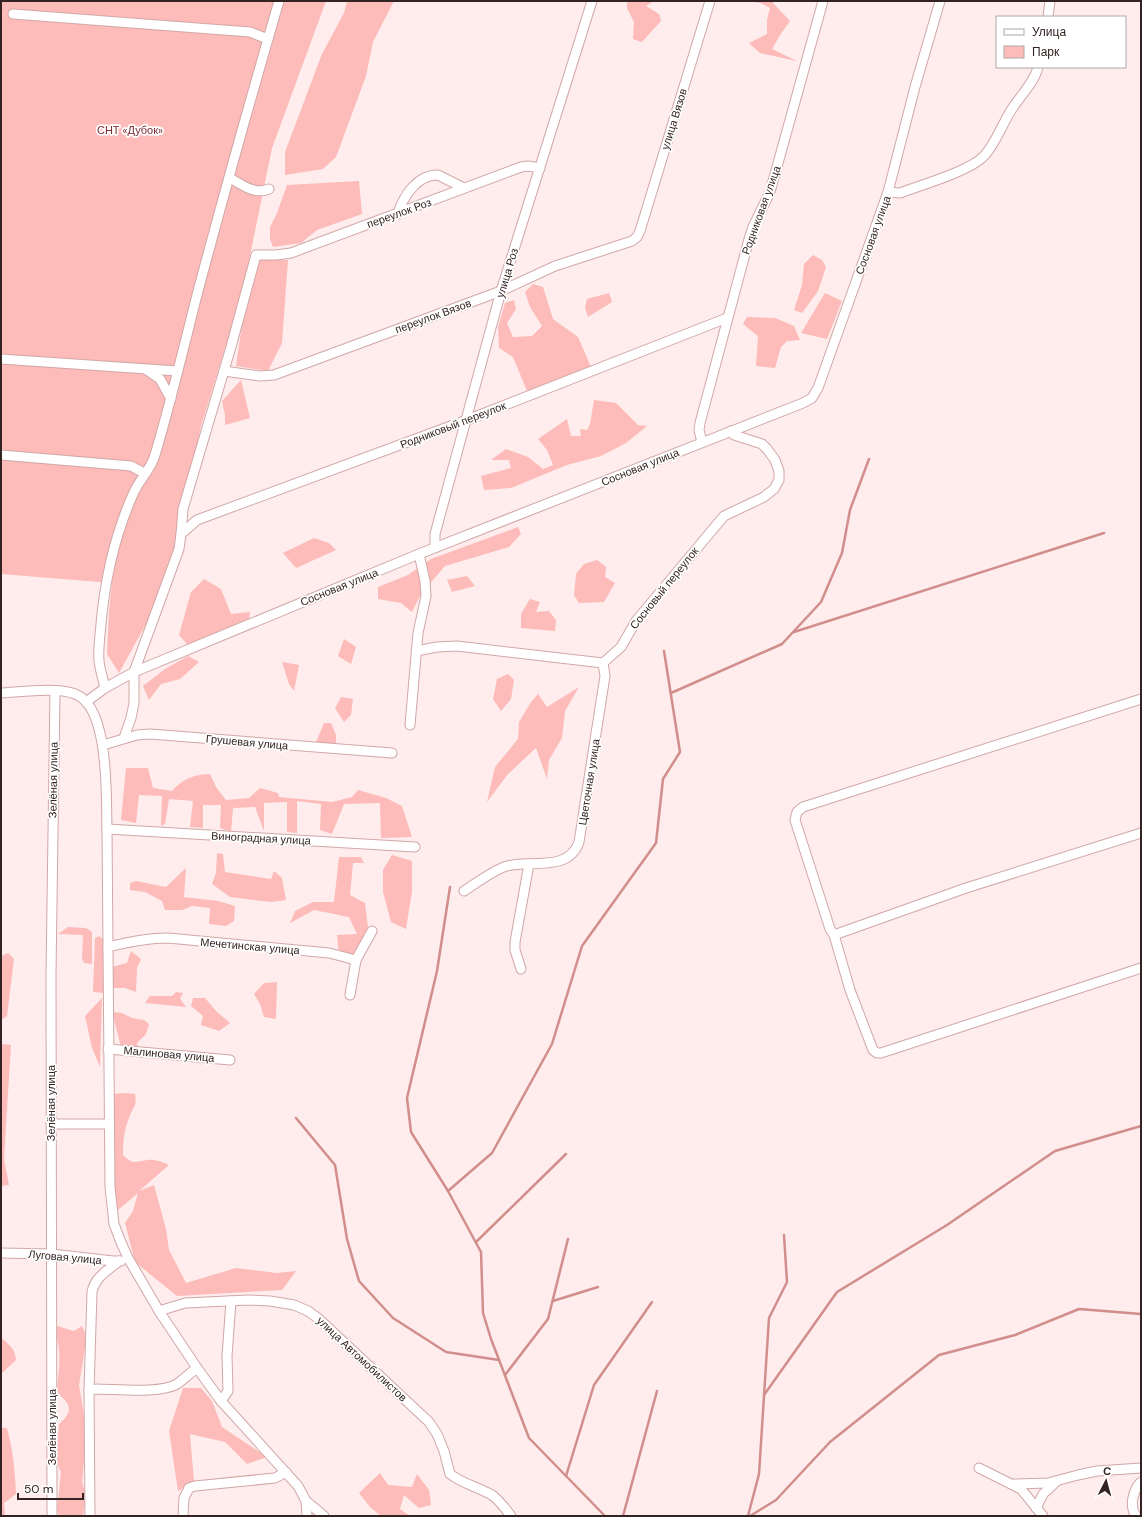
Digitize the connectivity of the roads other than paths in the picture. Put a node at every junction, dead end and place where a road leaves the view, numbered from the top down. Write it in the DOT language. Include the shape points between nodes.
graph roads {
  1 [pos="279,1"];
  2 [pos="592,1"];
  3 [pos="710,1"];
  4 [pos="823,1"];
  5 [pos="940,1"];
  6 [pos="1050,1"];
  7 [pos="13,14"];
  8 [pos="1048,16"];
  9 [pos="268,39"];
  10 [pos="1038,68"];
  11 [pos="540,168"];
  12 [pos="230,178"];
  13 [pos="464,188"];
  14 [pos="269,189"];
  15 [pos="888,192"];
  16 [pos="398,214"];
  17 [pos="637,237"];
  18 [pos="501,291"];
  19 [pos="727,318"];
  20 [pos="1,359"];
  21 [pos="145,369"];
  22 [pos="177,371"];
  23 [pos="224,371"];
  24 [pos="171,399"];
  25 [pos="467,420"];
  26 [pos="731,431"];
  27 [pos="702,442"];
  28 [pos="1,455"];
  29 [pos="144,473"];
  30 [pos="182,534"];
  31 [pos="437,547"];
  32 [pos="419,554"];
  33 [pos="416,651"];
  34 [pos="603,663"];
  35 [pos="134,672"];
  36 [pos="105,688"];
  37 [pos="55,691"];
  38 [pos="1,693"];
  39 [pos="1141,699"];
  40 [pos="86,702"];
  41 [pos="410,725"];
  42 [pos="124,738"];
  43 [pos="103,745"];
  44 [pos="392,753"];
  45 [pos="107,829"];
  46 [pos="1141,833"];
  47 [pos="414,847"];
  48 [pos="529,864"];
  49 [pos="464,891"];
  50 [pos="372,931"];
  51 [pos="834,935"];
  52 [pos="108,947"];
  53 [pos="356,960"];
  54 [pos="1141,968"];
  55 [pos="521,969"];
  56 [pos="350,995"];
  57 [pos="108,1049"];
  58 [pos="230,1060"];
  59 [pos="51,1124"];
  60 [pos="109,1124"];
  61 [pos="1,1253"];
  62 [pos="52,1254"];
  63 [pos="128,1258"];
  64 [pos="119,1261"];
  65 [pos="231,1301"];
  66 [pos="159,1311"];
  67 [pos="197,1368"];
  68 [pos="89,1391"];
  69 [pos="221,1401"];
  70 [pos="979,1468"];
  71 [pos="1141,1468"];
  72 [pos="286,1472"];
  73 [pos="1057,1481"];
  74 [pos="1141,1482"];
  75 [pos="1014,1484"];
  76 [pos="306,1501"];
  77 [pos="1036,1508"];
  78 [pos="1135,1515"];
  79 [pos="52,1516"];
  80 [pos="90,1516"];
  81 [pos="184,1516"];
  82 [pos="307,1516"];
  83 [pos="324,1516"];
  84 [pos="511,1516"];
  85 [pos="1043,1516"];
  1 -- 9 [label="street"];
  2 -- 11 [label="street, улица Роз"];
  3 -- 17 [label="street, улица Вязов"];
  4 -- 19 [label="street, Родниковая улица" via="770,192 753,227"];
  5 -- 15 [label="street, Сосновая улица"];
  6 -- 8 [label="street"];
  7 -- 9 [label="street" via="250,32"];
  9 -- 12 [label="street"];
  10 -- 15 [label="street" via="984,156 971,166 900,193"];
  11 -- 13 [label="street, переулок Роз" via="521,167"];
  11 -- 18 [label="street, улица Роз"];
  12 -- 14 [label="street" via="258,191"];
  12 -- 22 [label="street"];
  13 -- 16 [label="street, переулок Роз"];
  13 -- 16 [label="street" via="438,175 422,178 404,199"];
  15 -- 26 [label="street, Сосновая улица" via="818,388 812,398 803,404"];
  16 -- 23 [label="street, переулок Роз" via="291,253 256,255"];
  17 -- 18 [label="street, переулок Вязов" via="623,245 555,266"];
  18 -- 23 [label="street, переулок Вязов" via="274,376"];
  18 -- 25 [label="street, улица Роз"];
  19 -- 25 [label="street, Родниковый переулок"];
  19 -- 27 [label="street, Родниковая улица" via="700,423"];
  20 -- 21 [label="street"];
  21 -- 22 [label="street"];
  21 -- 24 [label="street" via="160,379"];
  22 -- 24 [label="street"];
  23 -- 30 [label="street" via="183,509"];
  24 -- 29 [label="street" via="153,462"];
  25 -- 30 [label="street, Родниковый переулок" via="197,520"];
  25 -- 31 [label="street, улица Роз" via="435,534"];
  26 -- 27 [label="street, Сосновая улица"];
  26 -- 34 [label="street, Сосновый переулок" via="734,435 762,444 767,449 776,460 779,480 774,489 764,497 730,512 719,520 636,621 621,647"];
  27 -- 31 [label="street, Сосновая улица"];
  28 -- 29 [label="street" via="131,466"];
  29 -- 36 [label="street" via="124,514 103,596 99,662"];
  30 -- 35 [label="street" via="179,549"];
  31 -- 32 [label="street, Сосновая улица"];
  32 -- 33 [label="street" via="426,596"];
  32 -- 35 [label="street, Сосновая улица"];
  33 -- 34 [label="street" via="457,646"];
  33 -- 41 [label="street"];
  34 -- 48 [label="street, Цветочная улица" via="605,676 577,849 572,855 558,862"];
  35 -- 36 [label="street, Сосновая улица"];
  35 -- 42 [label="street" via="134,703"];
  36 -- 40 [label="street, Сосновая улица"];
  37 -- 38 [label="street"];
  37 -- 40 [label="street" via="74,694"];
  37 -- 59 [label="street, Зелёная улица"];
  39 -- 51 [label="street" via="803,807 797,812 795,820"];
  40 -- 43 [label="street"];
  42 -- 43 [label="street, Грушевая улица"];
  42 -- 44 [label="street, Грушевая улица" via="150,734"];
  43 -- 45 [label="street"];
  45 -- 47 [label="street, Виноградная улица"];
  45 -- 52 [label="street"];
  46 -- 51 [label="street" via="966,888"];
  48 -- 49 [label="street, Цветочная улица" via="506,866"];
  48 -- 55 [label="street" via="515,942"];
  50 -- 53 [label="street"];
  51 -- 54 [label="street" via="850,990 873,1050 877,1053"];
  52 -- 53 [label="street, Мечетинская улица" via="150,938 168,938 329,953"];
  52 -- 57 [label="street"];
  53 -- 56 [label="street"];
  57 -- 58 [label="street, Малиновая улица"];
  57 -- 60 [label="street"];
  59 -- 60 [label="street"];
  59 -- 62 [label="street, Зелёная улица"];
  60 -- 63 [label="street" via="111,1206 114,1224"];
  61 -- 62 [label="street, Луговая улица"];
  62 -- 64 [label="street, Луговая улица"];
  62 -- 79 [label="street, Зелёная улица"];
  63 -- 64 [label="street, Луговая улица"];
  63 -- 66 [label="street"];
  64 -- 68 [label="street" via="96,1280 92,1292"];
  65 -- 66 [label="street, улица Автомобилистов" via="185,1303"];
  65 -- 69 [label="street" via="227,1356 228,1391"];
  65 -- 84 [label="street, улица Автомобилистов" via="270,1301 294,1305 319,1319 429,1422 444,1451 450,1474 492,1495"];
  66 -- 67 [label="street"];
  67 -- 68 [label="street" via="176,1384 166,1388"];
  67 -- 69 [label="street"];
  68 -- 80 [label="street"];
  69 -- 72 [label="street"];
  70 -- 75 [label="street"];
  71 -- 73 [label="street" via="1097,1471"];
  72 -- 76 [label="street"];
  72 -- 81 [label="street" via="275,1478 189,1488 184,1498"];
  73 -- 75 [label="street"];
  73 -- 77 [label="street" via="1043,1494"];
  74 -- 78 [label="street" via="1134,1492"];
  75 -- 77 [label="street" via="1026,1493"];
  76 -- 82 [label="street"];
  76 -- 83 [label="street"];
  77 -- 85 [label="street"];
}
